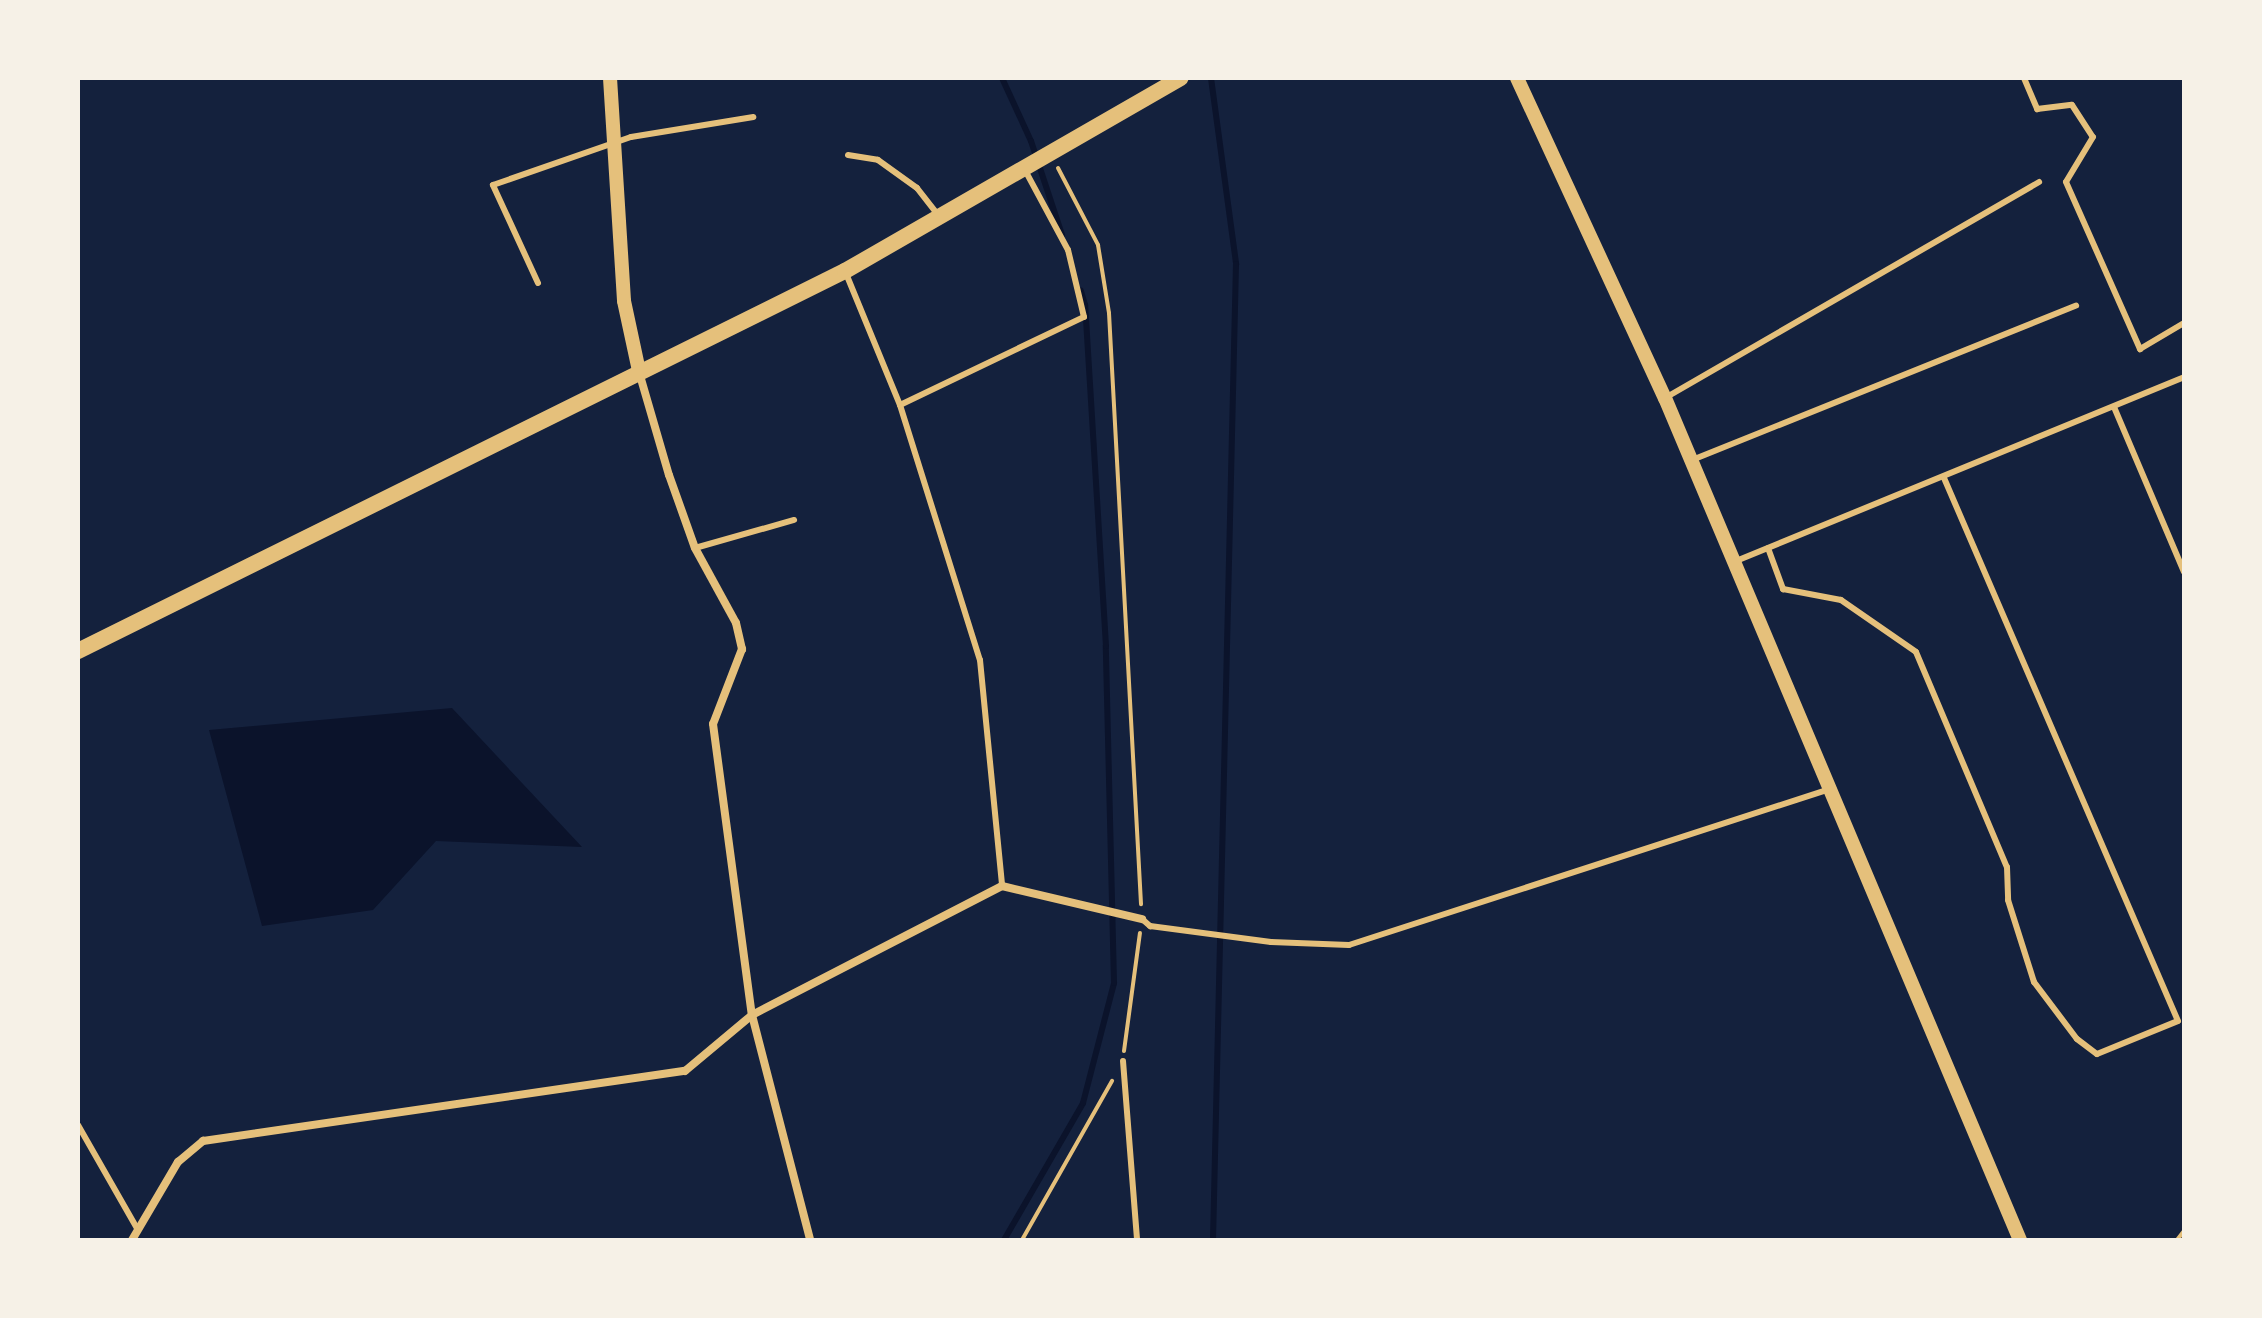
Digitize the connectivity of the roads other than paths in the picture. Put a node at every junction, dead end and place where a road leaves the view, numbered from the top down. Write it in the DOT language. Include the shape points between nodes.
graph roads {
  1 [pos="610,78"];
  2 [pos="1180,78"];
  3 [pos="1517,78"];
  4 [pos="2024,78"];
  5 [pos="753,117"];
  6 [pos="614,144"];
  7 [pos="848,155"];
  8 [pos="1024,168"];
  9 [pos="2039,182"];
  10 [pos="941,219"];
  11 [pos="845,271"];
  12 [pos="538,283"];
  13 [pos="2076,306"];
  14 [pos="2184,323"];
  15 [pos="639,371"];
  16 [pos="2184,377"];
  17 [pos="1665,398"];
  18 [pos="900,405"];
  19 [pos="2114,407"];
  20 [pos="1692,460"];
  21 [pos="1944,478"];
  22 [pos="794,520"];
  23 [pos="695,548"];
  24 [pos="1768,548"];
  25 [pos="1735,562"];
  26 [pos="2184,572"];
  27 [pos="78,651"];
  28 [pos="1831,789"];
  29 [pos="1002,886"];
  30 [pos="1142,919"];
  31 [pos="752,1015"];
  32 [pos="2181,1024"];
  33 [pos="1123,1061"];
  34 [pos="78,1125"];
  35 [pos="138,1230"];
  36 [pos="132,1240"];
  37 [pos="810,1240"];
  38 [pos="1137,1240"];
  39 [pos="2020,1240"];
  1 -- 6 [label="street"];
  2 -- 8 [label="main road"];
  3 -- 17 [label="street"];
  4 -- 14 [label="lane" via="2037,109 2072,105 2093,137 2066,182 2140,349"];
  5 -- 6 [label="lane"];
  6 -- 12 [label="lane" via="493,185"];
  6 -- 15 [label="street" via="624,301"];
  7 -- 10 [label="lane" via="878,160 917,188"];
  8 -- 10 [label="main road"];
  8 -- 18 [label="lane" via="1068,250 1084,317"];
  9 -- 17 [label="lane"];
  10 -- 11 [label="main road"];
  11 -- 15 [label="main road"];
  11 -- 18 [label="lane"];
  13 -- 20 [label="lane"];
  15 -- 23 [label="street"];
  15 -- 27 [label="main road"];
  16 -- 19 [label="lane"];
  17 -- 20 [label="street"];
  18 -- 29 [label="lane" via="980,660"];
  19 -- 21 [label="lane"];
  19 -- 26 [label="lane"];
  20 -- 25 [label="street"];
  21 -- 24 [label="lane"];
  21 -- 32 [label="lane"];
  22 -- 23 [label="lane"];
  23 -- 31 [label="street" via="736,623 742,649 713,724"];
  24 -- 25 [label="lane"];
  24 -- 32 [label="lane" via="1783,589 1841,600 1916,652 2007,867 2008,900 2034,982 2077,1039 2097,1054"];
  25 -- 28 [label="street"];
  28 -- 30 [label="lane" via="1349,945 1271,942 1150,926"];
  28 -- 39 [label="street"];
  29 -- 30 [label="street"];
  29 -- 31 [label="street"];
  31 -- 35 [label="street" via="685,1071 203,1141 178,1162"];
  31 -- 37 [label="street"];
  33 -- 38 [label="lane"];
  34 -- 35 [label="lane"];
  35 -- 36 [label="street"];
}
